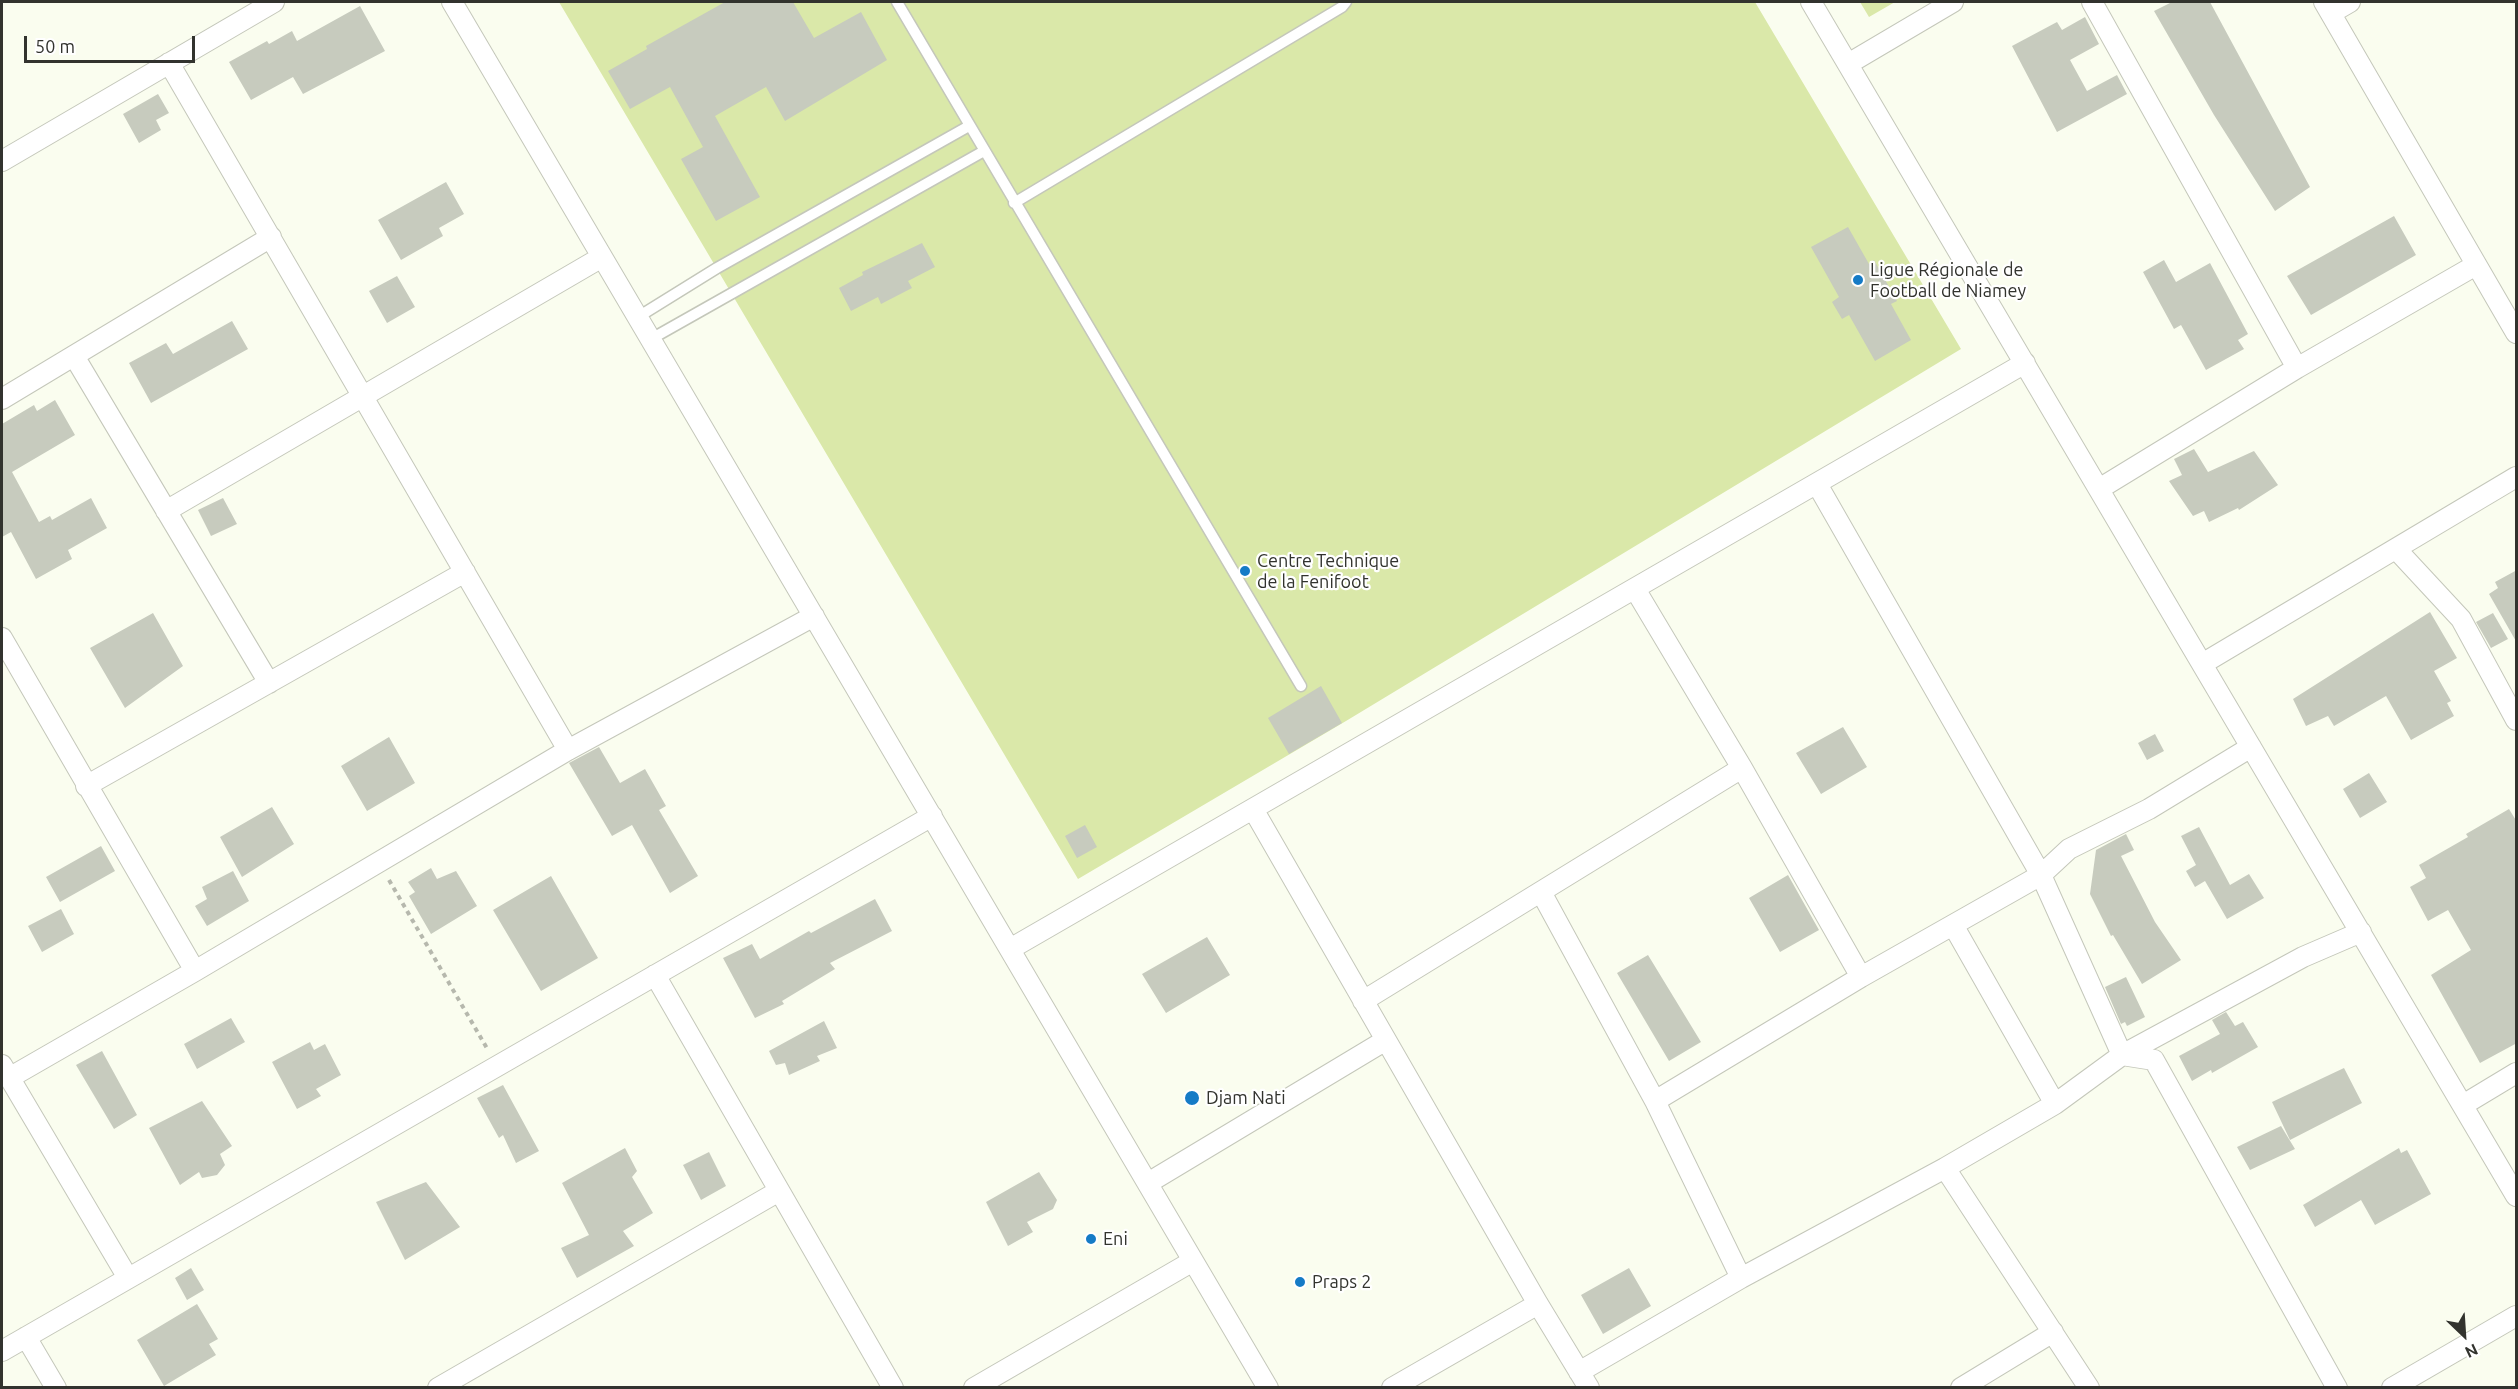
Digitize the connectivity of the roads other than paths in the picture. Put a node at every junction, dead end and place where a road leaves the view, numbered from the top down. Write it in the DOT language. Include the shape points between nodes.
graph roads {
  1 [pos="273,2"];
  2 [pos="452,2"];
  3 [pos="898,2"];
  4 [pos="1346,2"];
  5 [pos="1811,2"];
  6 [pos="1953,2"];
  7 [pos="2092,2"];
  8 [pos="2350,2"];
  9 [pos="2327,7"];
  10 [pos="169,63"];
  11 [pos="1848,64"];
  12 [pos="969,126"];
  13 [pos="984,151"];
  14 [pos="2,161"];
  15 [pos="1014,202"];
  16 [pos="271,237"];
  17 [pos="603,257"];
  18 [pos="2476,265"];
  19 [pos="638,317"];
  20 [pos="2517,333"];
  21 [pos="651,339"];
  22 [pos="74,356"];
  23 [pos="2025,363"];
  24 [pos="2297,368"];
  25 [pos="363,397"];
  26 [pos="2,399"];
  27 [pos="2517,477"];
  28 [pos="1817,484"];
  29 [pos="2099,489"];
  30 [pos="166,510"];
  31 [pos="2396,549"];
  32 [pos="465,572"];
  33 [pos="1635,589"];
  34 [pos="814,616"];
  35 [pos="2,638"];
  36 [pos="2202,664"];
  37 [pos="269,683"];
  38 [pos="1301,686"];
  39 [pos="2517,720"];
  40 [pos="2251,747"];
  41 [pos="568,750"];
  42 [pos="1742,768"];
  43 [pos="86,786"];
  44 [pos="1253,808"];
  45 [pos="932,816"];
  46 [pos="2041,875"];
  47 [pos="1541,892"];
  48 [pos="1953,925"];
  49 [pos="2361,932"];
  50 [pos="1010,949"];
  51 [pos="195,971"];
  52 [pos="655,975"];
  53 [pos="1861,977"];
  54 [pos="1363,1001"];
  55 [pos="1386,1040"];
  56 [pos="2122,1055"];
  57 [pos="5,1071"];
  58 [pos="2517,1073"];
  59 [pos="1655,1101"];
  60 [pos="2055,1104"];
  61 [pos="2463,1105"];
  62 [pos="1945,1168"];
  63 [pos="1148,1183"];
  64 [pos="779,1191"];
  65 [pos="2517,1196"];
  66 [pos="1193,1261"];
  67 [pos="128,1278"];
  68 [pos="1741,1278"];
  69 [pos="1538,1304"];
  70 [pos="2517,1316"];
  71 [pos="2053,1332"];
  72 [pos="26,1337"];
  73 [pos="2,1351"];
  74 [pos="1584,1380"];
  75 [pos="56,1388"];
  76 [pos="438,1388"];
  77 [pos="893,1388"];
  78 [pos="974,1388"];
  79 [pos="1268,1388"];
  80 [pos="1392,1388"];
  81 [pos="1961,1388"];
  82 [pos="2089,1388"];
  83 [pos="2337,1388"];
  84 [pos="2392,1388"];
  1 -- 10 [label="street"];
  2 -- 17 [label="street"];
  3 -- 12 [label="lane"];
  4 -- 15 [label="lane"];
  5 -- 11 [label="street"];
  6 -- 11 [label="street"];
  7 -- 24 [label="street"];
  8 -- 9 [label="street"];
  9 -- 18 [label="street"];
  10 -- 14 [label="street"];
  10 -- 16 [label="street"];
  11 -- 23 [label="street"];
  12 -- 13 [label="lane"];
  12 -- 19 [label="lane"];
  13 -- 15 [label="lane"];
  13 -- 21 [label="lane"];
  15 -- 38 [label="lane"];
  16 -- 22 [label="street"];
  16 -- 25 [label="street"];
  17 -- 19 [label="street"];
  17 -- 25 [label="street"];
  18 -- 20 [label="street"];
  18 -- 24 [label="street"];
  19 -- 21 [label="street"];
  21 -- 34 [label="street"];
  22 -- 26 [label="street"];
  22 -- 30 [label="street"];
  23 -- 28 [label="street"];
  23 -- 29 [label="street"];
  24 -- 29 [label="street"];
  25 -- 30 [label="street"];
  25 -- 32 [label="street"];
  27 -- 31 [label="street"];
  28 -- 33 [label="street"];
  28 -- 46 [label="street"];
  29 -- 36 [label="street"];
  30 -- 37 [label="street"];
  31 -- 36 [label="street"];
  31 -- 39 [label="street" via="2461,619"];
  32 -- 37 [label="street"];
  32 -- 41 [label="street"];
  33 -- 42 [label="street"];
  33 -- 44 [label="street"];
  34 -- 41 [label="street"];
  34 -- 45 [label="street"];
  35 -- 43 [label="street"];
  36 -- 40 [label="street"];
  37 -- 43 [label="street"];
  40 -- 46 [label="street" via="2149,809 2068,849"];
  40 -- 49 [label="street"];
  41 -- 51 [label="street"];
  42 -- 47 [label="street"];
  42 -- 53 [label="street"];
  43 -- 51 [label="street"];
  44 -- 50 [label="street"];
  44 -- 54 [label="street"];
  45 -- 50 [label="street"];
  45 -- 52 [label="street"];
  46 -- 48 [label="street"];
  46 -- 56 [label="street"];
  47 -- 54 [label="street"];
  47 -- 59 [label="street"];
  48 -- 53 [label="street"];
  48 -- 60 [label="street"];
  49 -- 56 [label="street" via="2303,957"];
  49 -- 61 [label="street"];
  50 -- 63 [label="street"];
  51 -- 57 [label="street"];
  52 -- 64 [label="street"];
  52 -- 67 [label="street"];
  53 -- 59 [label="street"];
  54 -- 55 [label="street"];
  55 -- 63 [label="street"];
  55 -- 69 [label="street"];
  56 -- 60 [label="street"];
  56 -- 83 [label="street" via="2154,1060"];
  57 -- 67 [label="street"];
  58 -- 61 [label="street"];
  59 -- 68 [label="street"];
  60 -- 62 [label="street"];
  61 -- 65 [label="street"];
  62 -- 68 [label="street"];
  62 -- 71 [label="street"];
  63 -- 66 [label="street"];
  64 -- 76 [label="street"];
  64 -- 77 [label="street"];
  66 -- 78 [label="street"];
  66 -- 79 [label="street"];
  67 -- 72 [label="street"];
  68 -- 74 [label="street"];
  69 -- 74 [label="street"];
  69 -- 80 [label="street"];
  70 -- 84 [label="street"];
  71 -- 81 [label="street"];
  71 -- 82 [label="street"];
  72 -- 73 [label="street"];
  72 -- 75 [label="street"];
}
